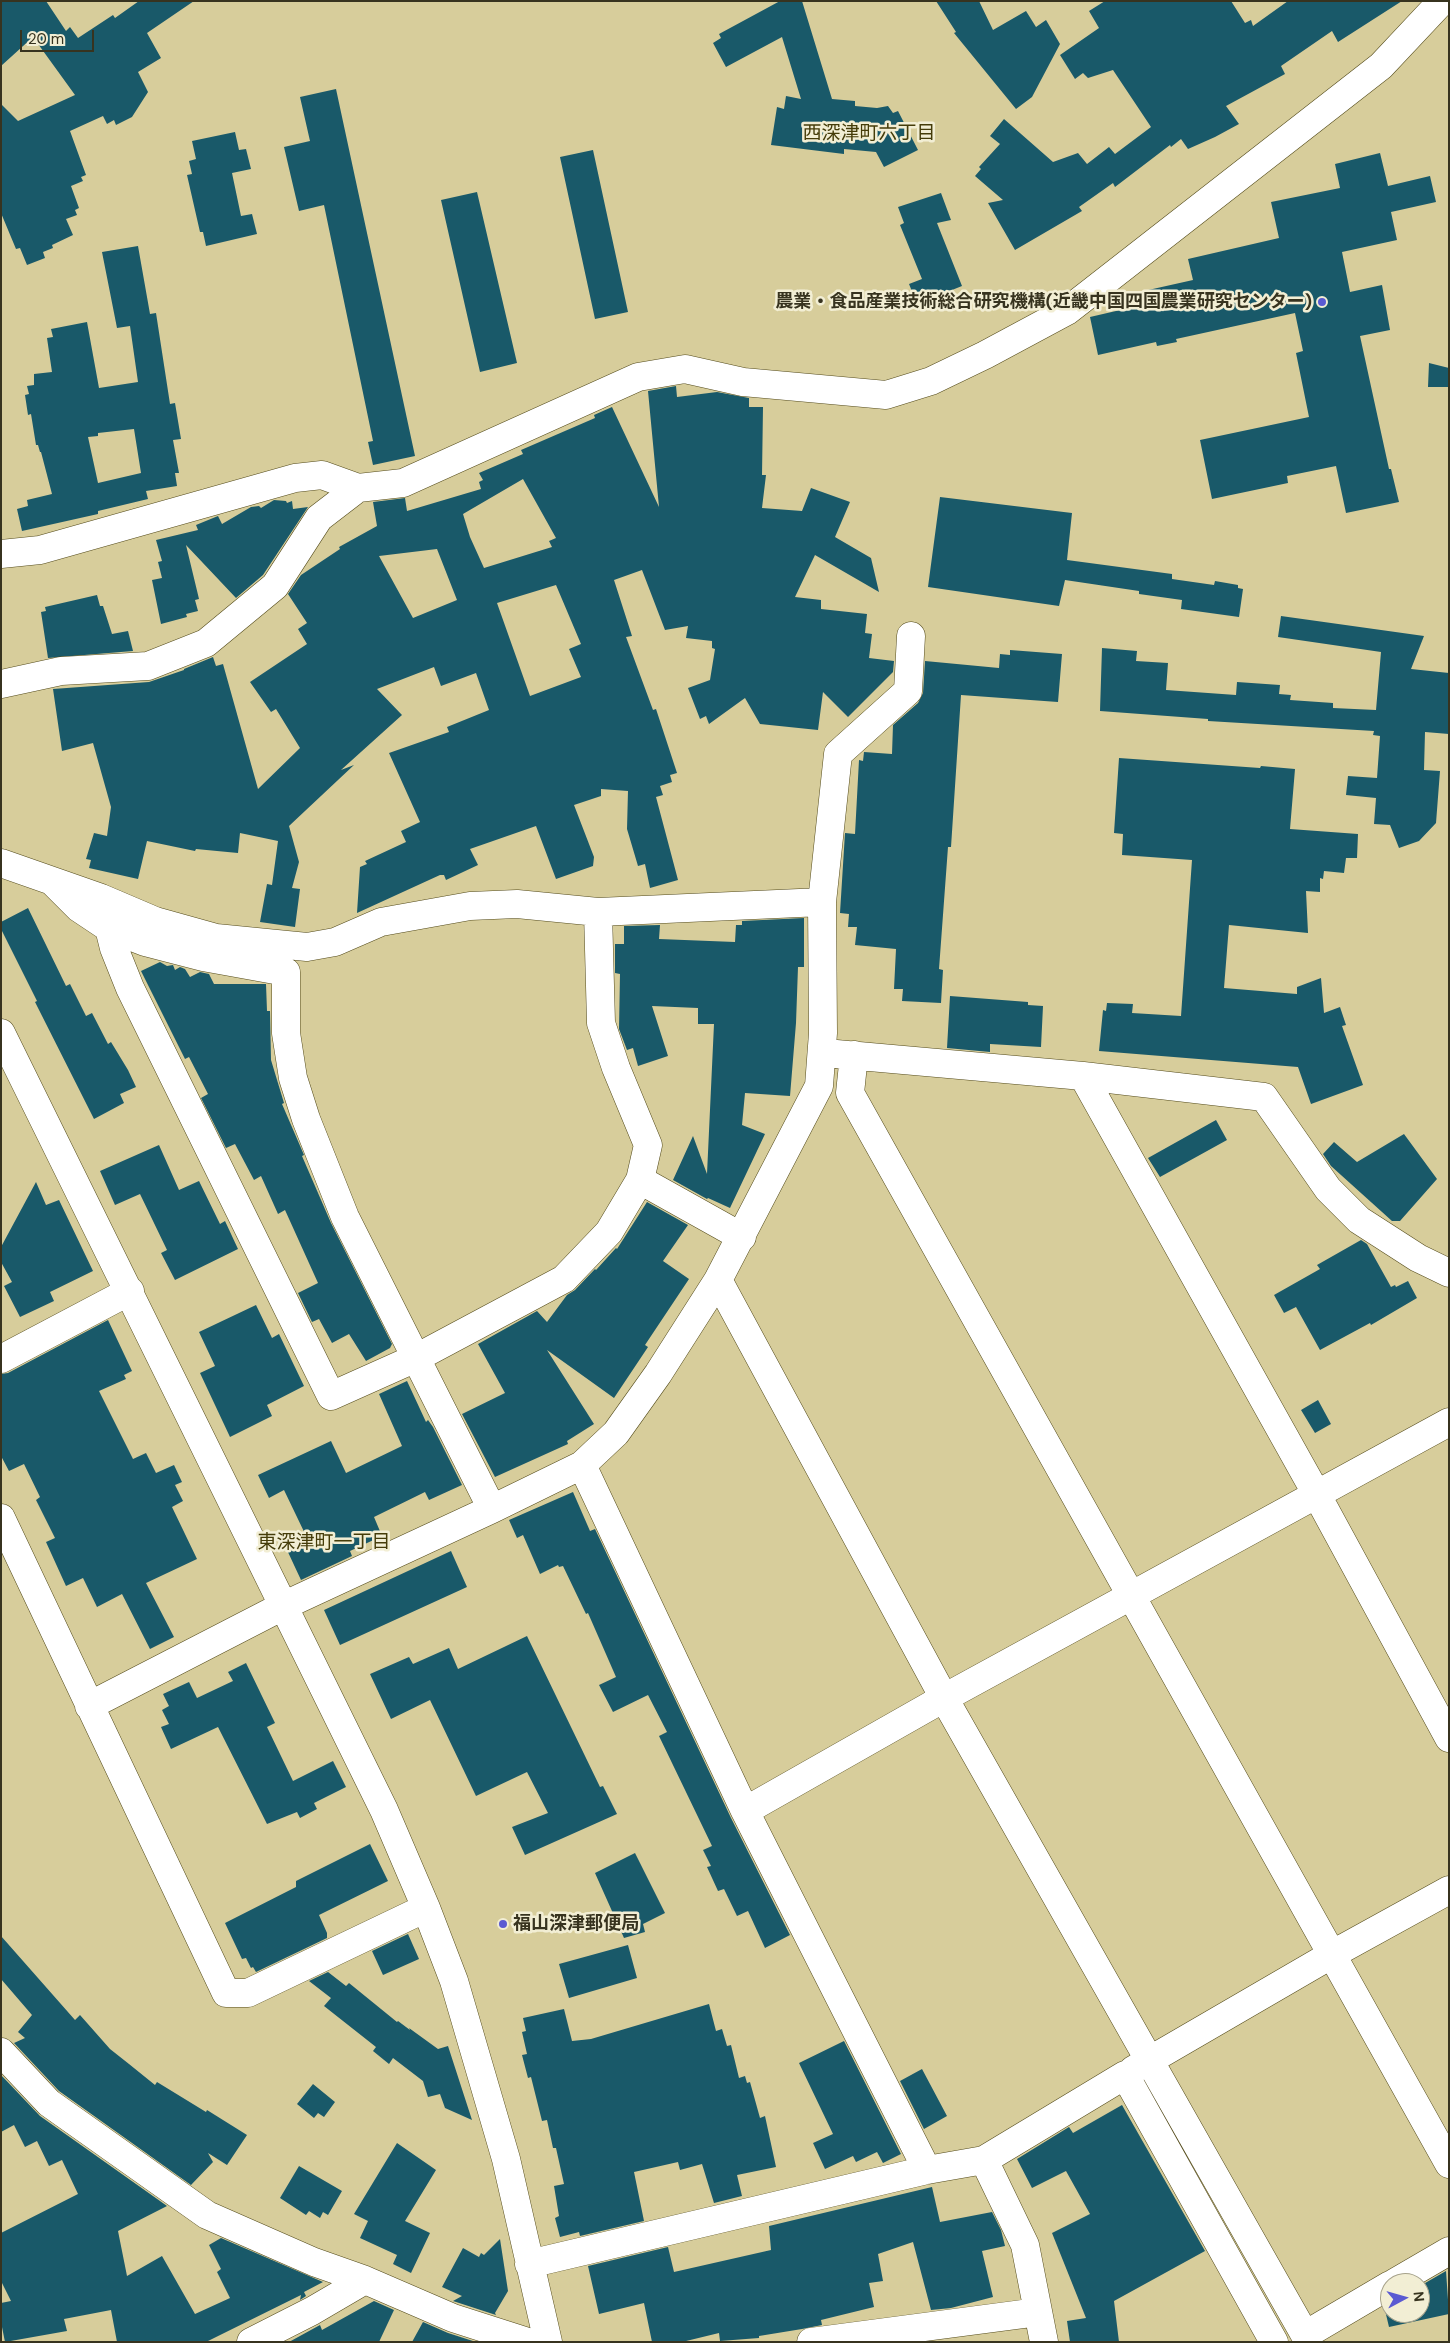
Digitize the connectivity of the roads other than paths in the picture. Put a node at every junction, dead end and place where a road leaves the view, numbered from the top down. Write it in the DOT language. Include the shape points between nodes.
graph roads {
  1 [pos="1442,1"];
  2 [pos="358,488"];
  3 [pos="1,554"];
  4 [pos="911,636"];
  5 [pos="1,684"];
  6 [pos="1,863"];
  7 [pos="53,882"];
  8 [pos="822,902"];
  9 [pos="598,912"];
  10 [pos="109,928"];
  11 [pos="1,1033"];
  12 [pos="822,1052"];
  13 [pos="854,1055"];
  14 [pos="1083,1076"];
  15 [pos="640,1180"];
  16 [pos="742,1237"];
  17 [pos="1449,1273"];
  18 [pos="718,1280"];
  19 [pos="130,1291"];
  20 [pos="416,1358"];
  21 [pos="1,1359"];
  22 [pos="1449,1422"];
  23 [pos="582,1465"];
  24 [pos="1317,1495"];
  25 [pos="492,1509"];
  26 [pos="1,1518"];
  27 [pos="1130,1596"];
  28 [pos="283,1606"];
  29 [pos="944,1698"];
  30 [pos="89,1706"];
  31 [pos="1449,1738"];
  32 [pos="745,1811"];
  33 [pos="1449,1890"];
  34 [pos="426,1908"];
  35 [pos="1331,1955"];
  36 [pos="1,2052"];
  37 [pos="1149,2061"];
  38 [pos="1125,2075"];
  39 [pos="984,2160"];
  40 [pos="1449,2164"];
  41 [pos="926,2170"];
  42 [pos="1449,2251"];
  43 [pos="529,2264"];
  44 [pos="1411,2273"];
  45 [pos="365,2280"];
  46 [pos="1380,2291"];
  47 [pos="1038,2312"];
  48 [pos="251,2342"];
  49 [pos="528,2342"];
  50 [pos="548,2342"];
  51 [pos="811,2342"];
  52 [pos="1044,2342"];
  53 [pos="1274,2342"];
  1 -- 2 [label="street" via="1381,66 1067,310 932,381 886,395 743,382 685,369 638,377 403,483"];
  2 -- 3 [label="street" via="322,475 295,478 40,550"];
  2 -- 5 [label="street" via="319,518 275,586 206,643 148,666 61,671"];
  4 -- 8 [label="street" via="908,690 838,754"];
  6 -- 7 [label="street"];
  7 -- 9 [label="street" via="155,921 216,938 307,947 335,942 381,922 470,906 517,904"];
  7 -- 10 [label="street" via="79,908"];
  8 -- 9 [label="street"];
  8 -- 12 [label="street"];
  9 -- 15 [label="street" via="601,1023 648,1144"];
  10 -- 20 [label="street" via="145,942 203,957 286,972 286,1033 293,1078 304,1111 345,1217"];
  10 -- 20 [label="street" via="130,988 330,1396"];
  11 -- 19 [label="street"];
  12 -- 13 [label="street"];
  12 -- 16 [label="street" via="819,1086"];
  13 -- 14 [label="street"];
  13 -- 27 [label="street" via="850,1093"];
  14 -- 17 [label="street" via="1264,1097 1328,1189 1360,1220 1418,1258"];
  14 -- 24 [label="street"];
  15 -- 16 [label="street"];
  15 -- 20 [label="street" via="609,1232 564,1279"];
  16 -- 18 [label="street"];
  18 -- 23 [label="street" via="616,1433"];
  18 -- 29 [label="street"];
  19 -- 21 [label="street"];
  19 -- 28 [label="street"];
  20 -- 25 [label="street"];
  22 -- 24 [label="street"];
  23 -- 25 [label="street"];
  23 -- 32 [label="street"];
  24 -- 27 [label="street"];
  24 -- 31 [label="street"];
  25 -- 28 [label="street"];
  26 -- 30 [label="street"];
  27 -- 29 [label="street"];
  27 -- 35 [label="street"];
  28 -- 30 [label="street"];
  28 -- 34 [label="street" via="384,1810"];
  29 -- 32 [label="street"];
  29 -- 37 [label="street"];
  30 -- 34 [label="street" via="226,1993 248,1994"];
  32 -- 41 [label="street"];
  33 -- 35 [label="street"];
  34 -- 43 [label="street" via="454,1981 506,2159"];
  35 -- 37 [label="street"];
  35 -- 40 [label="street"];
  36 -- 45 [label="street" via="49,2103 207,2215 314,2262"];
  37 -- 38 [label="street"];
  37 -- 46 [label="street" via="1305,2335"];
  38 -- 39 [label="street"];
  38 -- 53 [label="street"];
  39 -- 41 [label="street"];
  39 -- 47 [label="street" via="1025,2245"];
  41 -- 43 [label="street"];
  42 -- 44 [label="street"];
  43 -- 50 [label="street"];
  45 -- 48 [label="street"];
  45 -- 49 [label="street" via="453,2318"];
  47 -- 51 [label="street"];
  47 -- 52 [label="street"];
}
